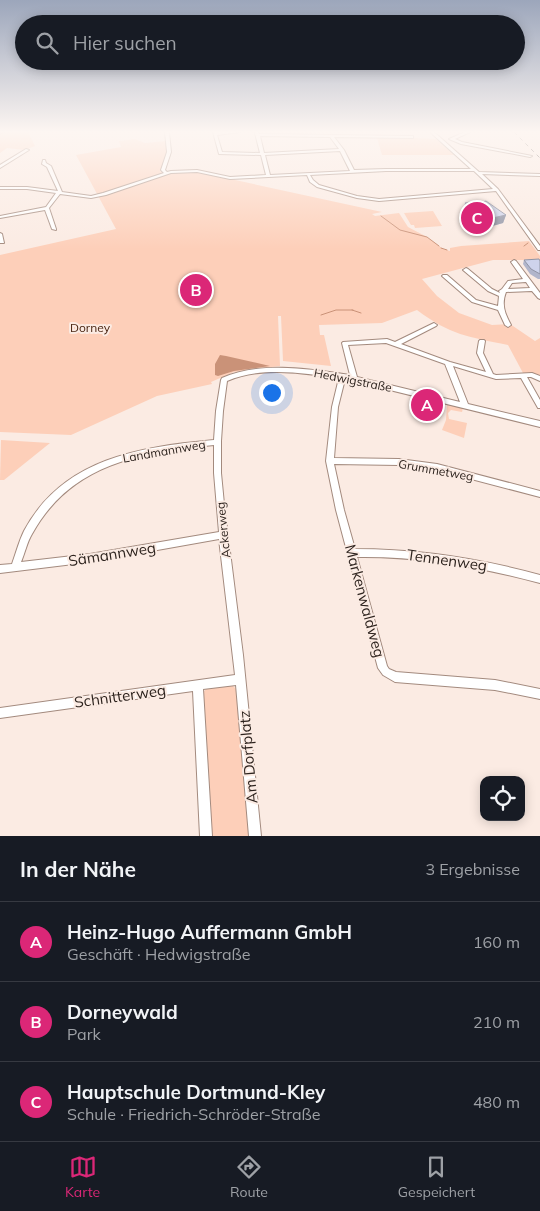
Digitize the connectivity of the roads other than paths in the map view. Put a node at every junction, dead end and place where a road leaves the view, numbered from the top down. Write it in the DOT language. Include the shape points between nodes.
graph roads {
  1 [pos="51,171"];
  2 [pos="197,171"];
  3 [pos="197,171"];
  4 [pos="267,171"];
  5 [pos="475,171"];
  6 [pos="477,171"];
  7 [pos="165,172"];
  8 [pos="353,172"];
  9 [pos="308,174"];
  10 [pos="540,175"];
  11 [pos="268,176"];
  12 [pos="0,188"];
  13 [pos="497,190"];
  14 [pos="58,193"];
  15 [pos="47,208"];
  16 [pos="0,217"];
  17 [pos="54,229"];
  18 [pos="0,234"];
  19 [pos="2,242"];
  20 [pos="540,249"];
  21 [pos="514,262"];
  22 [pos="466,270"];
  23 [pos="445,276"];
  24 [pos="527,280"];
  25 [pos="534,289"];
  26 [pos="501,293"];
  27 [pos="540,297"];
  28 [pos="500,309"];
  29 [pos="434,325"];
  30 [pos="508,325"];
  31 [pos="482,341"];
  32 [pos="396,344"];
  33 [pos="448,363"];
  34 [pos="343,376"];
  35 [pos="491,376"];
  36 [pos="523,376"];
  37 [pos="354,378"];
  38 [pos="540,379"];
  39 [pos="224,380"];
  40 [pos="465,405"];
  41 [pos="540,406"];
  42 [pos="540,424"];
  43 [pos="218,442"];
  44 [pos="330,461"];
  45 [pos="540,494"];
  46 [pos="223,535"];
  47 [pos="352,553"];
  48 [pos="15,568"];
  49 [pos="0,569"];
  50 [pos="540,579"];
  51 [pos="240,679"];
  52 [pos="198,685"];
  53 [pos="540,694"];
  54 [pos="0,713"];
  55 [pos="206,836"];
  56 [pos="255,836"];
  1 -- 14 [label="street" via="60,191"];
  2 -- 11 [label="street" via="225,178"];
  3 -- 7 [label="street"];
  4 -- 11 [label="street"];
  5 -- 8 [label="street"];
  6 -- 10 [label="street"];
  6 -- 13 [label="street"];
  7 -- 14 [label="street" via="97,196"];
  8 -- 9 [label="street"];
  9 -- 11 [label="street"];
  9 -- 13 [label="street" via="318,186 372,199"];
  12 -- 14 [label="street"];
  13 -- 20 [label="street"];
  14 -- 15 [label="street"];
  15 -- 16 [label="street"];
  15 -- 17 [label="street"];
  18 -- 19 [label="street"];
  21 -- 24 [label="street"];
  22 -- 26 [label="street" via="490,290"];
  23 -- 28 [label="street" via="474,301"];
  24 -- 25 [label="street"];
  24 -- 26 [label="street" via="510,282"];
  25 -- 26 [label="street"];
  25 -- 27 [label="street"];
  26 -- 28 [label="street"];
  28 -- 30 [label="street"];
  29 -- 32 [label="street"];
  31 -- 35 [label="street" via="480,353"];
  32 -- 33 [label="street"];
  32 -- 37 [label="street" via="387,340 345,343"];
  33 -- 35 [label="street"];
  33 -- 40 [label="street"];
  34 -- 37 [label="street, Hedwigstraße"];
  34 -- 39 [label="street, Hedwigstraße" via="281,370 242,374"];
  34 -- 44 [label="street, Markenwaldweg" via="332,424"];
  35 -- 36 [label="street"];
  36 -- 38 [label="street" via="532,375"];
  36 -- 41 [label="street"];
  37 -- 40 [label="street, Hedwigstraße"];
  39 -- 43 [label="street, Ackerweg"];
  40 -- 42 [label="street, Hedwigstraße"];
  43 -- 46 [label="street, Ackerweg"];
  43 -- 48 [label="street, Landmannweg" via="130,455 84,473 51,500 31,524"];
  44 -- 45 [label="street, Grummetweg" via="399,462 437,468"];
  44 -- 47 [label="street, Markenwaldweg"];
  46 -- 48 [label="street, Sämannweg"];
  46 -- 51 [label="street, Ackerweg"];
  47 -- 50 [label="street, Tennenweg" via="440,556"];
  47 -- 53 [label="street, Markenwaldweg" via="386,672 395,677 495,685"];
  48 -- 49 [label="street, Sämannweg"];
  51 -- 52 [label="street, Schnitterweg"];
  51 -- 56 [label="street, Am Dorfplatz"];
  52 -- 54 [label="street, Schnitterweg"];
  52 -- 55 [label="street"];
}
